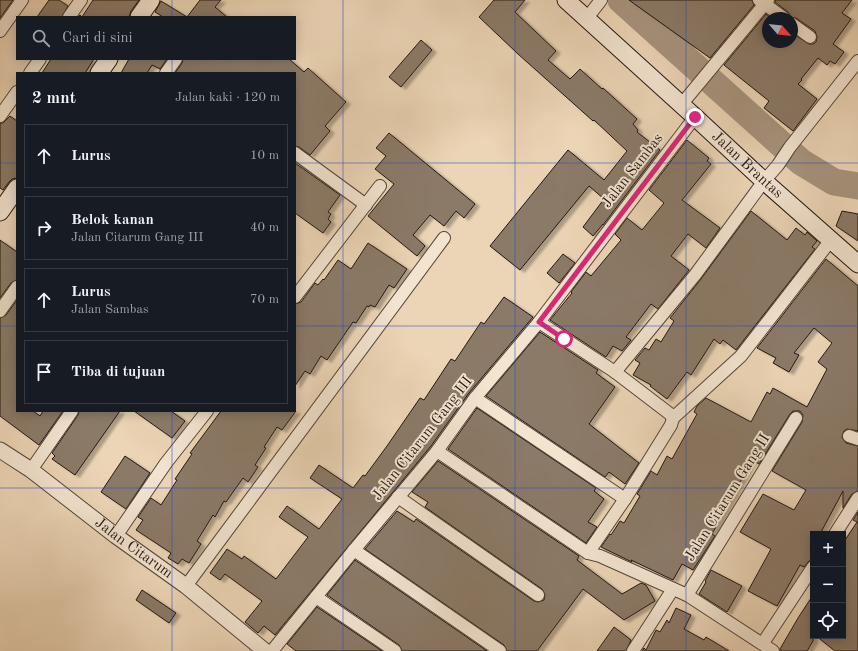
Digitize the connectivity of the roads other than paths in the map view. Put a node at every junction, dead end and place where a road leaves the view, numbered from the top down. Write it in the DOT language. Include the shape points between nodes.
graph roads {
  1 [pos="22,0"];
  2 [pos="81,0"];
  3 [pos="151,0"];
  4 [pos="566,0"];
  5 [pos="764,1"];
  6 [pos="594,9"];
  7 [pos="777,12"];
  8 [pos="70,16"];
  9 [pos="139,16"];
  10 [pos="798,28"];
  11 [pos="0,31"];
  12 [pos="810,37"];
  13 [pos="39,60"];
  14 [pos="108,60"];
  15 [pos="175,60"];
  16 [pos="858,61"];
  17 [pos="31,72"];
  18 [pos="100,72"];
  19 [pos="167,72"];
  20 [pos="854,76"];
  21 [pos="16,93"];
  22 [pos="686,99"];
  23 [pos="0,116"];
  24 [pos="695,117"];
  25 [pos="296,155"];
  26 [pos="764,182"];
  27 [pos="380,186"];
  28 [pos="16,189"];
  29 [pos="366,205"];
  30 [pos="0,212"];
  31 [pos="444,238"];
  32 [pos="831,240"];
  33 [pos="596,245"];
  34 [pos="858,264"];
  35 [pos="16,287"];
  36 [pos="296,296"];
  37 [pos="0,311"];
  38 [pos="539,322"];
  39 [pos="615,372"];
  40 [pos="475,398"];
  41 [pos="71,412"];
  42 [pos="206,412"];
  43 [pos="673,418"];
  44 [pos="796,418"];
  45 [pos="0,450"];
  46 [pos="437,451"];
  47 [pos="31,470"];
  48 [pos="398,497"];
  49 [pos="858,498"];
  50 [pos="625,499"];
  51 [pos="836,531"];
  52 [pos="116,536"];
  53 [pos="354,550"];
  54 [pos="588,553"];
  55 [pos="810,572"];
  56 [pos="186,586"];
  57 [pos="673,589"];
  58 [pos="538,595"];
  59 [pos="687,595"];
  60 [pos="316,597"];
  61 [pos="763,643"];
  62 [pos="265,651"];
  63 [pos="272,651"];
  64 [pos="395,651"];
  65 [pos="500,651"];
  66 [pos="633,651"];
  67 [pos="773,651"];
  1 -- 11 [label="street"];
  2 -- 8 [label="street"];
  3 -- 9 [label="main road"];
  4 -- 6 [label="main road, Jalan Brantas"];
  5 -- 7 [label="street"];
  5 -- 22 [label="street"];
  6 -- 22 [label="main road, Jalan Brantas"];
  10 -- 12 [label="street"];
  13 -- 17 [label="street"];
  14 -- 18 [label="main road"];
  15 -- 19 [label="street"];
  16 -- 20 [label="street"];
  20 -- 26 [label="street" via="790,147"];
  21 -- 23 [label="street"];
  22 -- 24 [label="main road, Jalan Brantas"];
  24 -- 26 [label="main road, Jalan Brantas"];
  24 -- 33 [label="street, Jalan Sambas"];
  25 -- 29 [label="street"];
  26 -- 32 [label="main road, Jalan Brantas"];
  26 -- 39 [label="street" via="695,274"];
  27 -- 29 [label="street"];
  28 -- 30 [label="main road"];
  29 -- 36 [label="street"];
  31 -- 56 [label="street"];
  32 -- 34 [label="main road, Jalan Brantas"];
  32 -- 43 [label="street" via="741,356"];
  33 -- 38 [label="street, Jalan Citarum Gang III"];
  35 -- 37 [label="street"];
  38 -- 39 [label="street"];
  38 -- 40 [label="street, Jalan Citarum Gang III"];
  39 -- 43 [label="street"];
  40 -- 46 [label="street, Jalan Citarum Gang III"];
  40 -- 50 [label="street"];
  41 -- 47 [label="street"];
  42 -- 52 [label="street" via="166,463"];
  43 -- 50 [label="street"];
  44 -- 59 [label="street, Jalan Citarum Gang II"];
  45 -- 47 [label="street, Jalan Citarum"];
  46 -- 48 [label="street, Jalan Citarum Gang III"];
  46 -- 54 [label="street"];
  47 -- 52 [label="street, Jalan Citarum"];
  48 -- 53 [label="street, Jalan Citarum Gang III"];
  48 -- 58 [label="street"];
  49 -- 51 [label="street"];
  50 -- 54 [label="street"];
  52 -- 56 [label="street, Jalan Citarum"];
  53 -- 60 [label="street, Jalan Citarum Gang III"];
  53 -- 65 [label="street"];
  54 -- 57 [label="street"];
  55 -- 61 [label="street"];
  56 -- 62 [label="street, Jalan Citarum"];
  57 -- 59 [label="street"];
  57 -- 66 [label="street"];
  59 -- 61 [label="street"];
  60 -- 63 [label="street, Jalan Citarum Gang III"];
  60 -- 64 [label="street"];
  61 -- 67 [label="street"];
}
